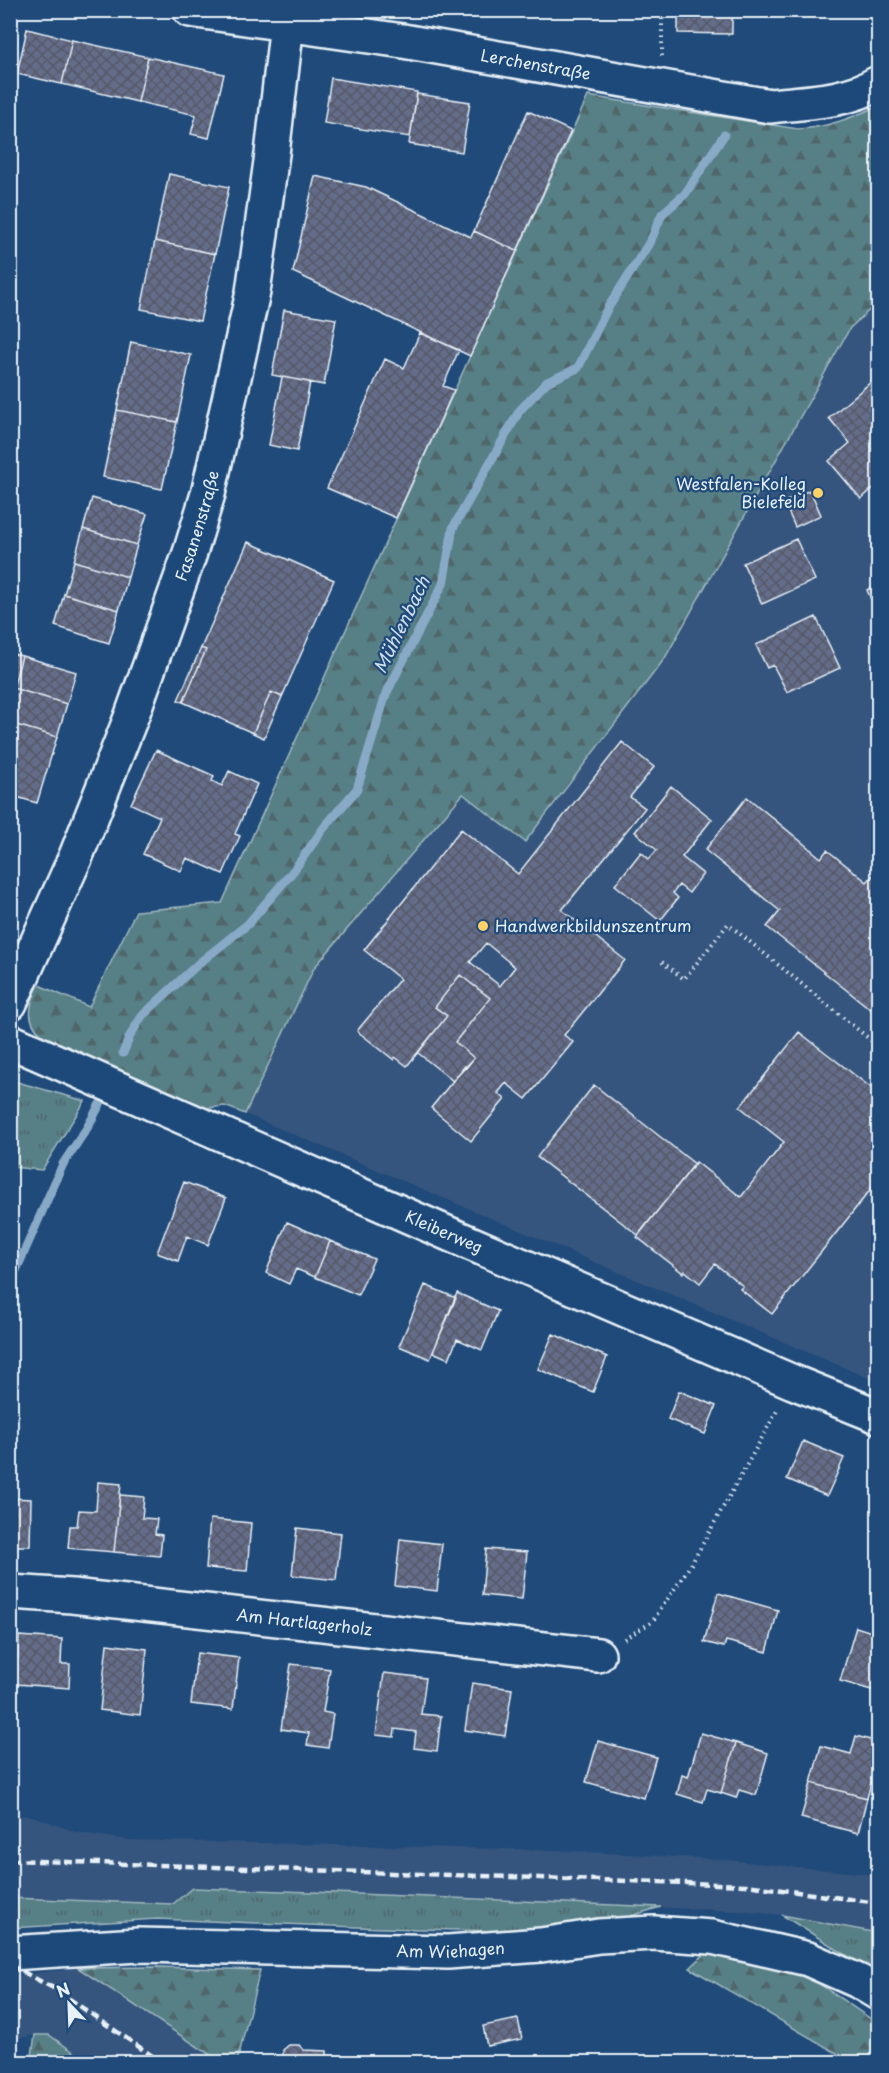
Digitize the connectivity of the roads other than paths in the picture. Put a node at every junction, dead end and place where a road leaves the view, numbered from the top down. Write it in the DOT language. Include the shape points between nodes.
graph roads {
  1 [pos="190,10"];
  2 [pos="286,23"];
  3 [pos="879,83"];
  4 [pos="10,1002"];
  5 [pos="10,1041"];
  6 [pos="879,1416"];
  7 [pos="10,1592"];
  8 [pos="598,1655"];
  9 [pos="10,1953"];
  10 [pos="879,1993"];
  1 -- 2 [label="street, Lerchenstraße"];
  2 -- 3 [label="street, Lerchenstraße" via="770,106 830,100"];
  2 -- 4 [label="street, Fasanenstraße" via="253,292 208,494 132,715 76,856"];
  5 -- 6 [label="street, Kleiberweg"];
  7 -- 8 [label="street, Am Hartlagerholz"];
  9 -- 10 [label="street, Am Wiehagen" via="138,1945 448,1952 654,1933 712,1937 808,1959"];
}
